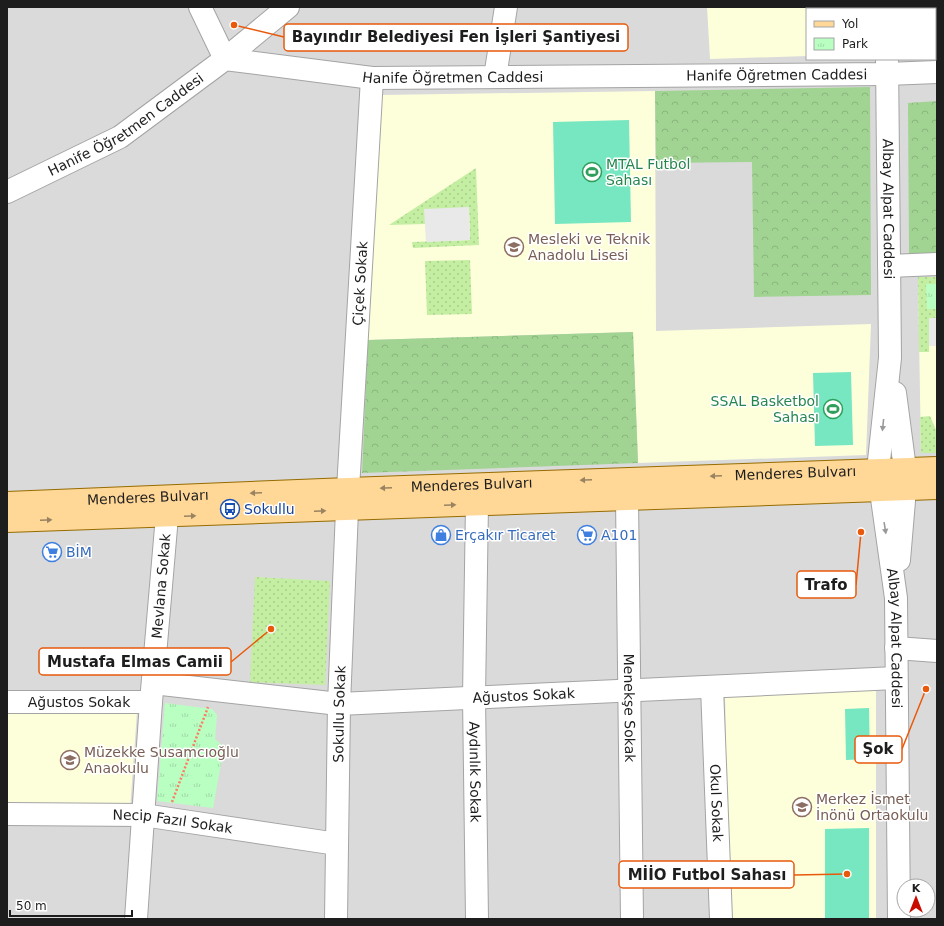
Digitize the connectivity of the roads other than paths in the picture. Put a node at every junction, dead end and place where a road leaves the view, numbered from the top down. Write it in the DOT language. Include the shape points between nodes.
graph roads {
  1 [pos="200,7"];
  2 [pos="288,7"];
  3 [pos="506,7"];
  4 [pos="225,59"];
  5 [pos="887,67"];
  6 [pos="937,72"];
  7 [pos="496,77"];
  8 [pos="372,78"];
  9 [pos="7,192"];
  10 [pos="937,264"];
  11 [pos="889,266"];
  12 [pos="890,358"];
  13 [pos="937,468"];
  14 [pos="905,479"];
  15 [pos="879,480"];
  16 [pos="937,488"];
  17 [pos="627,498"];
  18 [pos="347,500"];
  19 [pos="7,503"];
  20 [pos="477,504"];
  21 [pos="167,516"];
  22 [pos="7,521"];
  23 [pos="896,598"];
  24 [pos="896,648"];
  25 [pos="937,651"];
  26 [pos="896,678"];
  27 [pos="712,687"];
  28 [pos="629,690"];
  29 [pos="152,692"];
  30 [pos="474,697"];
  31 [pos="7,702"];
  32 [pos="339,704"];
  33 [pos="7,814"];
  34 [pos="143,815"];
  35 [pos="337,844"];
  36 [pos="136,919"];
  37 [pos="336,919"];
  38 [pos="477,919"];
  39 [pos="632,919"];
  40 [pos="721,919"];
  41 [pos="899,919"];
  1 -- 4 [label="street"];
  2 -- 4 [label="street"];
  3 -- 7 [label="street"];
  4 -- 8 [label="street, Hanife Öğretmen Caddesi"];
  4 -- 9 [label="street, Hanife Öğretmen Caddesi" via="120,137"];
  5 -- 6 [label="street, Hanife Öğretmen Caddesi"];
  5 -- 7 [label="street, Hanife Öğretmen Caddesi"];
  5 -- 11 [label="street, Albay Alpat Caddesi"];
  7 -- 8 [label="street, Hanife Öğretmen Caddesi"];
  8 -- 18 [label="street, Çiçek Sokak"];
  10 -- 11 [label="street"];
  11 -- 12 [label="street, Albay Alpat Caddesi"];
  12 -- 14 [label="street, Albay Alpat Caddesi"];
  12 -- 15 [label="street, Albay Alpat Caddesi, one-way"];
  13 -- 14 [label="main road, Menderes Bulvarı"];
  14 -- 15 [label="main road, Menderes Bulvarı"];
  14 -- 16 [label="main road, Menderes Bulvarı"];
  14 -- 23 [label="street, Albay Alpat Caddesi"];
  15 -- 17 [label="main road, Menderes Bulvarı"];
  15 -- 18 [label="main road, Menderes Bulvarı, one-way"];
  15 -- 23 [label="street, Albay Alpat Caddesi, one-way"];
  17 -- 20 [label="main road, Menderes Bulvarı"];
  17 -- 28 [label="street, Menekşe Sokak"];
  18 -- 19 [label="main road, Menderes Bulvarı, one-way"];
  18 -- 20 [label="main road, Menderes Bulvarı, one-way"];
  21 -- 18 [label="main road, Menderes Bulvarı, one-way"];
  18 -- 32 [label="street, Sokullu Sokak"];
  20 -- 30 [label="street, Aydınlık Sokak"];
  22 -- 21 [label="main road, Menderes Bulvarı, one-way"];
  21 -- 29 [label="street, Mevlana Sokak"];
  23 -- 24 [label="street, Albay Alpat Caddesi"];
  24 -- 25 [label="street"];
  24 -- 26 [label="street, Albay Alpat Caddesi"];
  26 -- 27 [label="street, Ağustos Sokak"];
  26 -- 41 [label="street, Albay Alpat Caddesi"];
  27 -- 28 [label="street, Ağustos Sokak"];
  27 -- 40 [label="street, Okul Sokak"];
  28 -- 30 [label="street, Ağustos Sokak"];
  28 -- 39 [label="street, Menekşe Sokak"];
  29 -- 31 [label="street, Ağustos Sokak"];
  29 -- 32 [label="street, Ağustos Sokak" via="214,690"];
  29 -- 34 [label="street, Mevlana Sokak"];
  30 -- 32 [label="street, Ağustos Sokak"];
  30 -- 38 [label="street, Aydınlık Sokak"];
  32 -- 35 [label="street, Sokullu Sokak"];
  33 -- 34 [label="street, Necip Fazıl Sokak"];
  34 -- 35 [label="street, Necip Fazıl Sokak"];
  34 -- 36 [label="street, Mevlana Sokak"];
  35 -- 37 [label="street, Sokullu Sokak"];
}
